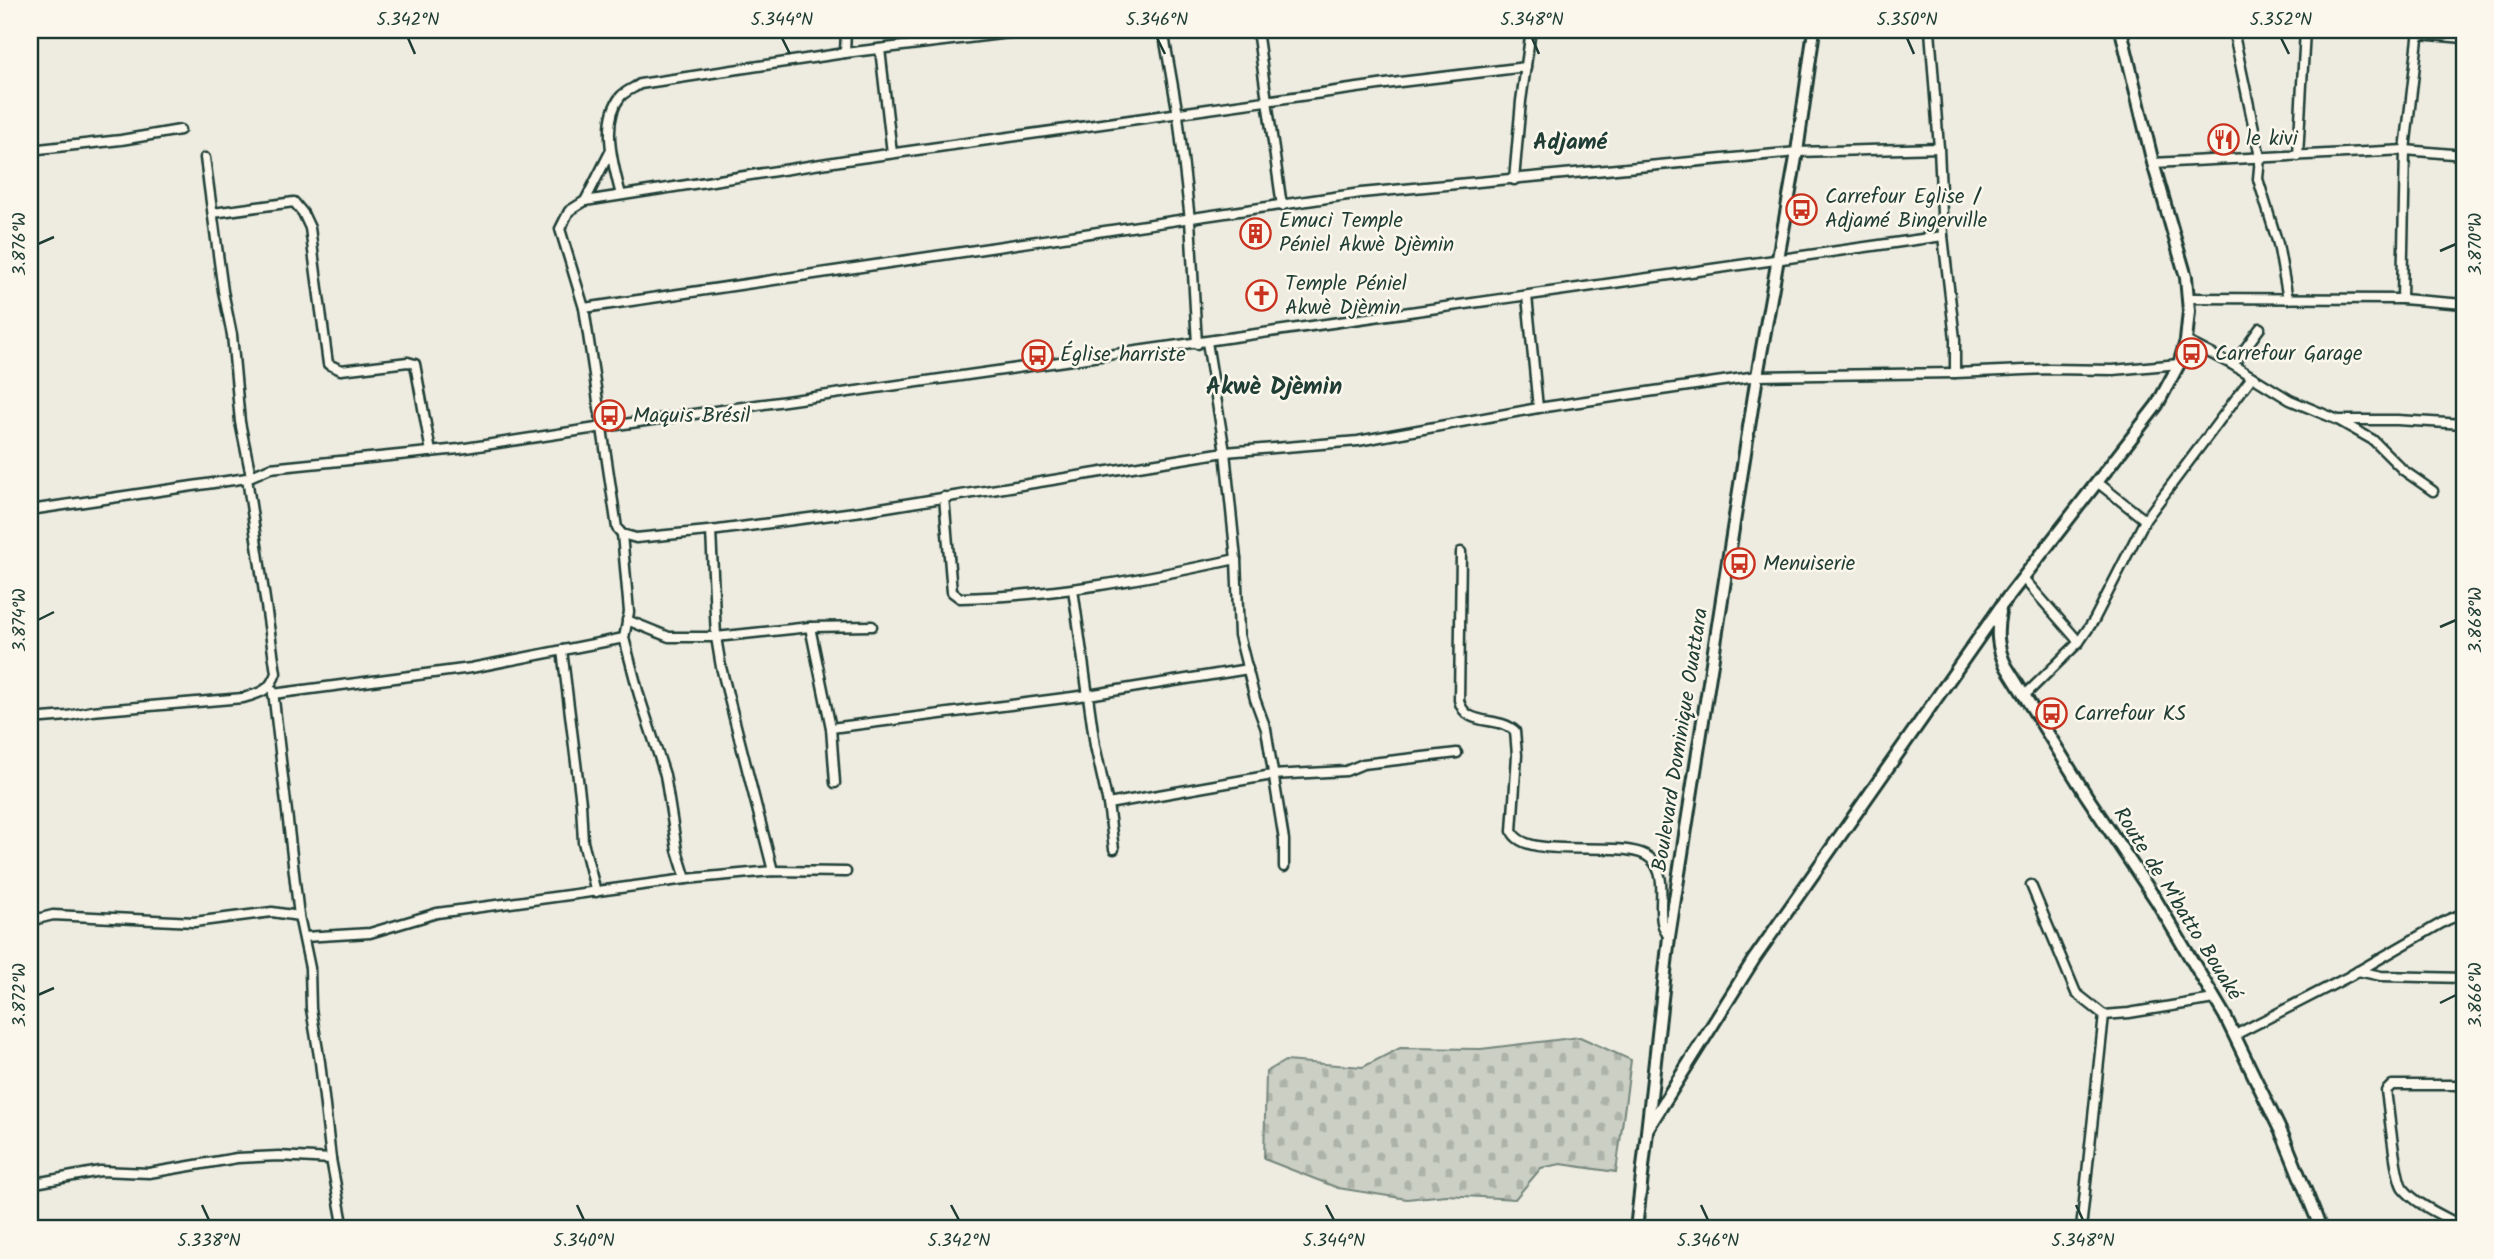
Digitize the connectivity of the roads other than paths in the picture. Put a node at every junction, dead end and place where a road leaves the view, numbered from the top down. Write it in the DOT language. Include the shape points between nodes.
graph roads {
  1 [pos="846,30"];
  2 [pos="1034,30"];
  3 [pos="1163,30"];
  4 [pos="1257,30"];
  5 [pos="1531,30"];
  6 [pos="1814,30"];
  7 [pos="1930,30"];
  8 [pos="2120,30"];
  9 [pos="2233,30"];
  10 [pos="2305,30"];
  11 [pos="2419,32"];
  12 [pos="2464,38"];
  13 [pos="880,49"];
  14 [pos="845,53"];
  15 [pos="1526,67"];
  16 [pos="1269,101"];
  17 [pos="1178,115"];
  18 [pos="180,130"];
  19 [pos="1939,148"];
  20 [pos="30,150"];
  21 [pos="2405,150"];
  22 [pos="610,152"];
  23 [pos="1797,152"];
  24 [pos="892,153"];
  25 [pos="2464,155"];
  26 [pos="2298,156"];
  27 [pos="205,158"];
  28 [pos="2260,158"];
  29 [pos="2153,163"];
  30 [pos="1514,180"];
  31 [pos="621,195"];
  32 [pos="585,201"];
  33 [pos="1282,206"];
  34 [pos="212,214"];
  35 [pos="1190,220"];
  36 [pos="1943,236"];
  37 [pos="1779,258"];
  38 [pos="1527,296"];
  39 [pos="2188,298"];
  40 [pos="2288,299"];
  41 [pos="2402,299"];
  42 [pos="2464,304"];
  43 [pos="584,308"];
  44 [pos="2260,328"];
  45 [pos="2186,341"];
  46 [pos="1202,343"];
  47 [pos="2179,364"];
  48 [pos="2233,365"];
  49 [pos="1955,373"];
  50 [pos="1757,376"];
  51 [pos="2252,377"];
  52 [pos="1538,408"];
  53 [pos="2338,421"];
  54 [pos="2464,424"];
  55 [pos="603,427"];
  56 [pos="431,452"];
  57 [pos="1225,452"];
  58 [pos="249,477"];
  59 [pos="2097,482"];
  60 [pos="2433,491"];
  61 [pos="944,497"];
  62 [pos="30,510"];
  63 [pos="2145,520"];
  64 [pos="711,531"];
  65 [pos="622,534"];
  66 [pos="1461,552"];
  67 [pos="1236,559"];
  68 [pos="2023,578"];
  69 [pos="1073,589"];
  70 [pos="2001,606"];
  71 [pos="628,620"];
  72 [pos="872,626"];
  73 [pos="810,627"];
  74 [pos="716,637"];
  75 [pos="624,638"];
  76 [pos="2079,642"];
  77 [pos="562,650"];
  78 [pos="1248,669"];
  79 [pos="272,684"];
  80 [pos="273,694"];
  81 [pos="1088,695"];
  82 [pos="2024,696"];
  83 [pos="30,719"];
  84 [pos="831,728"];
  85 [pos="1457,753"];
  86 [pos="1272,775"];
  87 [pos="835,783"];
  88 [pos="1108,804"];
  89 [pos="1114,849"];
  90 [pos="1284,867"];
  91 [pos="773,871"];
  92 [pos="846,872"];
  93 [pos="686,879"];
  94 [pos="2031,885"];
  95 [pos="596,892"];
  96 [pos="2464,913"];
  97 [pos="299,916"];
  98 [pos="30,924"];
  99 [pos="304,937"];
  100 [pos="1669,937"];
  101 [pos="2358,971"];
  102 [pos="2464,978"];
  103 [pos="2214,999"];
  104 [pos="2104,1015"];
  105 [pos="2235,1035"];
  106 [pos="2464,1085"];
  107 [pos="1648,1128"];
  108 [pos="331,1159"];
  109 [pos="30,1184"];
  110 [pos="2464,1224"];
  111 [pos="344,1229"];
  112 [pos="1636,1229"];
  113 [pos="2081,1229"];
  114 [pos="2320,1229"];
  1 -- 14 [label="street"];
  2 -- 13 [label="street"];
  3 -- 17 [label="street"];
  4 -- 16 [label="street"];
  5 -- 15 [label="street"];
  6 -- 23 [label="street, Boulevard Dominique Ouattara"];
  7 -- 19 [label="street"];
  8 -- 29 [label="street"];
  9 -- 28 [label="street"];
  10 -- 26 [label="street"];
  11 -- 12 [label="street"];
  11 -- 21 [label="street"];
  13 -- 14 [label="street"];
  13 -- 24 [label="street"];
  14 -- 22 [label="street" via="640,84 616,103"];
  15 -- 16 [label="street"];
  15 -- 30 [label="street"];
  16 -- 17 [label="street"];
  16 -- 33 [label="street"];
  17 -- 24 [label="street"];
  17 -- 35 [label="street"];
  18 -- 20 [label="street"];
  19 -- 23 [label="street"];
  19 -- 36 [label="street"];
  21 -- 25 [label="street"];
  21 -- 26 [label="street"];
  21 -- 41 [label="street"];
  22 -- 31 [label="street"];
  22 -- 32 [label="street"];
  23 -- 30 [label="street"];
  23 -- 37 [label="street, Boulevard Dominique Ouattara"];
  24 -- 31 [label="street"];
  26 -- 28 [label="street"];
  27 -- 34 [label="street"];
  28 -- 29 [label="street"];
  28 -- 40 [label="street" via="2258,179 2278,244"];
  29 -- 39 [label="street" via="2178,245"];
  30 -- 33 [label="street" via="1362,193"];
  31 -- 32 [label="street"];
  32 -- 43 [label="street" via="566,214 560,229"];
  33 -- 35 [label="street"];
  34 -- 56 [label="street" via="294,202 310,228 328,364 341,369 415,364"];
  34 -- 58 [label="street"];
  35 -- 43 [label="street"];
  35 -- 46 [label="street"];
  36 -- 37 [label="street"];
  36 -- 49 [label="street"];
  37 -- 38 [label="street"];
  37 -- 50 [label="street, Boulevard Dominique Ouattara"];
  38 -- 46 [label="street"];
  38 -- 52 [label="street"];
  39 -- 40 [label="street"];
  39 -- 45 [label="street"];
  40 -- 41 [label="street"];
  41 -- 42 [label="street"];
  43 -- 55 [label="street"];
  44 -- 48 [label="street"];
  45 -- 47 [label="street"];
  45 -- 48 [label="street"];
  46 -- 55 [label="street"];
  46 -- 57 [label="street"];
  47 -- 49 [label="street"];
  47 -- 59 [label="street" via="2157,405"];
  48 -- 51 [label="street"];
  49 -- 50 [label="street"];
  50 -- 52 [label="street"];
  50 -- 100 [label="street, Boulevard Dominique Ouattara"];
  51 -- 53 [label="street"];
  51 -- 63 [label="street"];
  52 -- 57 [label="street" via="1358,441"];
  53 -- 54 [label="street"];
  53 -- 60 [label="street" via="2373,440"];
  55 -- 56 [label="street"];
  55 -- 65 [label="street" via="617,528"];
  56 -- 58 [label="street" via="270,468"];
  57 -- 61 [label="street"];
  57 -- 67 [label="street"];
  58 -- 62 [label="street"];
  58 -- 79 [label="street" via="276,673"];
  59 -- 63 [label="street"];
  59 -- 68 [label="street"];
  61 -- 64 [label="street"];
  61 -- 69 [label="street" via="951,592 960,598 976,598"];
  63 -- 76 [label="street"];
  64 -- 65 [label="street" via="636,538"];
  64 -- 74 [label="street"];
  65 -- 71 [label="street"];
  66 -- 100 [label="street" via="1460,706 1470,717 1515,731 1514,838 1559,848 1639,851 1652,859 1662,890 1662,925"];
  67 -- 69 [label="street"];
  67 -- 78 [label="street" via="1239,635"];
  68 -- 70 [label="street"];
  68 -- 76 [label="street"];
  69 -- 81 [label="street"];
  70 -- 82 [label="street, Route de M'batto Bouaké" via="1999,652"];
  70 -- 107 [label="street" via="1754,959"];
  71 -- 74 [label="street" via="669,637"];
  71 -- 75 [label="street"];
  72 -- 73 [label="street"];
  73 -- 74 [label="street"];
  73 -- 84 [label="street"];
  74 -- 91 [label="street"];
  75 -- 77 [label="street"];
  75 -- 93 [label="street" via="665,775"];
  76 -- 82 [label="street"];
  77 -- 80 [label="street" via="471,668"];
  77 -- 95 [label="street" via="583,842"];
  78 -- 81 [label="street"];
  78 -- 86 [label="street" via="1266,729"];
  79 -- 80 [label="street"];
  79 -- 83 [label="street" via="262,693 243,698"];
  80 -- 97 [label="street"];
  81 -- 84 [label="street"];
  81 -- 88 [label="street"];
  82 -- 103 [label="street, Route de M'batto Bouaké"];
  84 -- 87 [label="street"];
  85 -- 86 [label="street" via="1363,764 1346,771"];
  86 -- 88 [label="street"];
  86 -- 90 [label="street"];
  88 -- 89 [label="street"];
  91 -- 92 [label="street"];
  91 -- 93 [label="street"];
  93 -- 95 [label="street"];
  94 -- 104 [label="street" via="2076,993"];
  95 -- 99 [label="street" via="437,913 370,933"];
  96 -- 101 [label="street"];
  97 -- 98 [label="street" via="272,912 194,922 54,915"];
  97 -- 99 [label="street"];
  99 -- 108 [label="street"];
  100 -- 107 [label="street, Boulevard Dominique Ouattara"];
  101 -- 102 [label="street"];
  101 -- 105 [label="street"];
  103 -- 104 [label="street"];
  103 -- 105 [label="street, Route de M'batto Bouaké"];
  104 -- 113 [label="street"];
  105 -- 114 [label="street, Route de M'batto Bouaké" via="2284,1138"];
  106 -- 110 [label="street" via="2392,1085 2386,1091 2401,1186 2420,1202"];
  107 -- 112 [label="street, Boulevard Dominique Ouattara"];
  108 -- 109 [label="street" via="237,1158 149,1173 100,1171"];
  108 -- 111 [label="street"];
}
